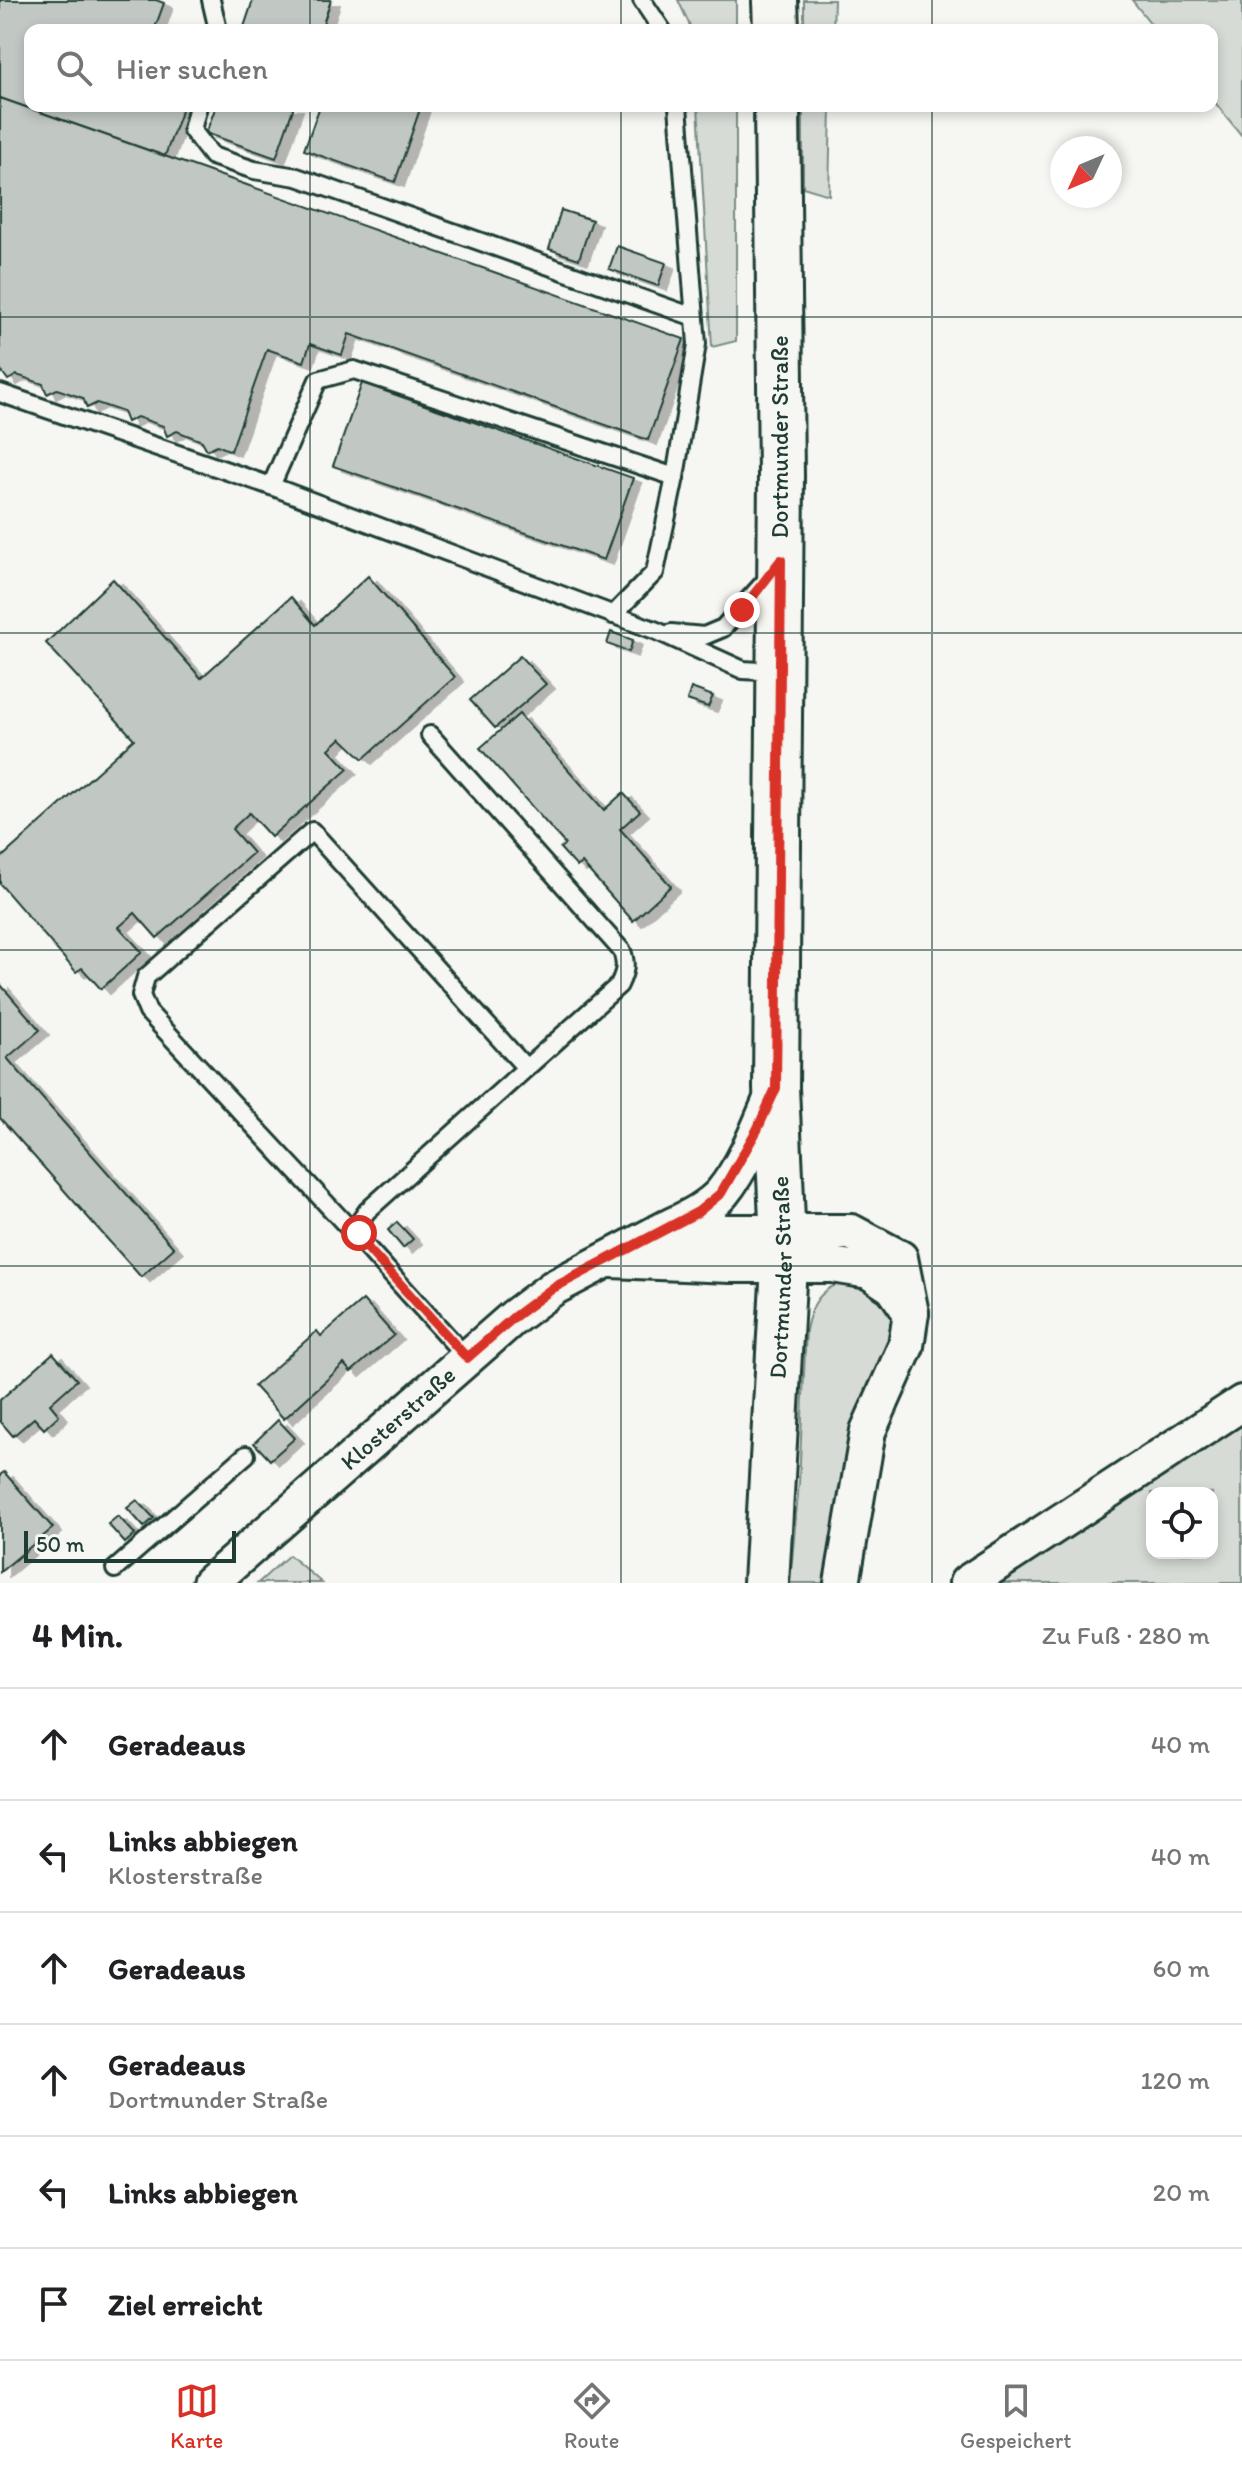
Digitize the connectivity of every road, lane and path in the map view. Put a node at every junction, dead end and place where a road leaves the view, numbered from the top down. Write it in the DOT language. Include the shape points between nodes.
graph roads {
  1 [pos="211,0"];
  2 [pos="642,0"];
  3 [pos="775,0"];
  4 [pos="217,24"];
  5 [pos="658,24"];
  6 [pos="776,24"];
  7 [pos="196,112"];
  8 [pos="678,112"];
  9 [pos="777,112"];
  10 [pos="694,317"];
  11 [pos="0,393"];
  12 [pos="675,477"];
  13 [pos="271,486"];
  14 [pos="781,560"];
  15 [pos="613,615"];
  16 [pos="657,631"];
  17 [pos="780,672"];
  18 [pos="430,735"];
  19 [pos="526,1068"];
  20 [pos="776,1088"];
  21 [pos="659,1232"];
  22 [pos="361,1241"];
  23 [pos="783,1249"];
  24 [pos="610,1260"];
  25 [pos="467,1358"];
  26 [pos="1242,1403"];
  27 [pos="246,1455"];
  28 [pos="115,1569"];
  29 [pos="210,1583"];
  30 [pos="766,1583"];
  31 [pos="842,1583"];
  32 [pos="967,1583"];
  1 -- 4 [label="lane"];
  2 -- 5 [label="lane"];
  3 -- 6 [label="main road"];
  7 -- 10 [label="lane" via="192,130 212,156 297,177"];
  8 -- 10 [label="lane"];
  9 -- 14 [label="main road, Dortmunder Straße"];
  10 -- 12 [label="lane" via="697,344"];
  11 -- 13 [label="lane"];
  12 -- 13 [label="lane" via="354,370 318,380"];
  12 -- 15 [label="lane" via="655,572"];
  13 -- 15 [label="lane"];
  14 -- 16 [label="lane" via="723,628 704,636"];
  14 -- 17 [label="main road, Dortmunder Straße"];
  15 -- 16 [label="lane"];
  16 -- 17 [label="lane" via="743,670"];
  17 -- 20 [label="main road, Dortmunder Straße"];
  18 -- 19 [label="lane" via="622,951 626,962 619,985"];
  19 -- 22 [label="lane" via="367,1211 360,1221"];
  19 -- 22 [label="lane" via="312,831 146,977 141,995 148,1012"];
  20 -- 21 [label="street" via="721,1193"];
  20 -- 23 [label="main road, Dortmunder Straße"];
  21 -- 23 [label="street"];
  21 -- 24 [label="street"];
  22 -- 25 [label="lane"];
  23 -- 24 [label="street, Klosterstraße"];
  23 -- 30 [label="main road, Dortmunder Straße"];
  23 -- 31 [label="street" via="851,1232 900,1258 911,1313 906,1346 868,1431"];
  24 -- 25 [label="street, Klosterstraße" via="553,1288"];
  25 -- 29 [label="street, Klosterstraße"];
  26 -- 32 [label="street"];
  27 -- 28 [label="lane"];
}
